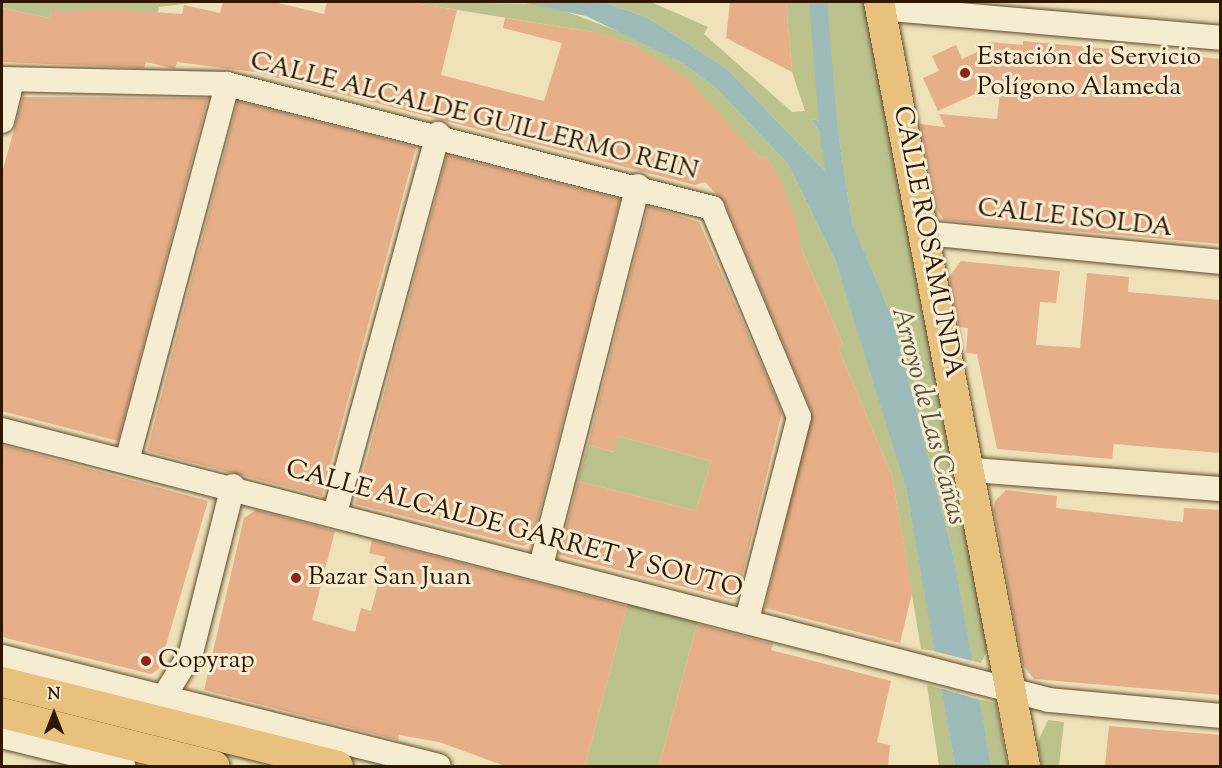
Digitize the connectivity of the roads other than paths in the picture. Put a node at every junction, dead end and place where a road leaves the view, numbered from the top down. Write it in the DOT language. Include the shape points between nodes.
graph roads {
  1 [pos="880,5"];
  2 [pos="1221,38"];
  3 [pos="7,80"];
  4 [pos="227,84"];
  5 [pos="2,121"];
  6 [pos="438,135"];
  7 [pos="638,186"];
  8 [pos="925,233"];
  9 [pos="1221,262"];
  10 [pos="2,429"];
  11 [pos="127,461"];
  12 [pos="972,470"];
  13 [pos="233,486"];
  14 [pos="1221,489"];
  15 [pos="335,513"];
  16 [pos="541,566"];
  17 [pos="747,620"];
  18 [pos="191,653"];
  19 [pos="2,657"];
  20 [pos="2,682"];
  21 [pos="1002,686"];
  22 [pos="196,705"];
  23 [pos="151,712"];
  24 [pos="2,713"];
  25 [pos="1221,716"];
  26 [pos="2,736"];
  27 [pos="216,737"];
  28 [pos="252,745"];
  29 [pos="181,763"];
  30 [pos="123,766"];
  31 [pos="215,766"];
  32 [pos="338,766"];
  33 [pos="439,766"];
  34 [pos="1025,766"];
  1 -- 2 [label="street"];
  1 -- 8 [label="main road, CALLE ROSAMUNDA"];
  3 -- 4 [label="street, CALLE ALCALDE GUILLERMO REIN"];
  3 -- 5 [label="street"];
  4 -- 6 [label="street, CALLE ALCALDE GUILLERMO REIN"];
  4 -- 11 [label="street"];
  6 -- 7 [label="street, CALLE ALCALDE GUILLERMO REIN"];
  6 -- 15 [label="street"];
  7 -- 16 [label="street"];
  7 -- 17 [label="street, CALLE ALCALDE GUILLERMO REIN" via="712,207 799,417"];
  8 -- 9 [label="street, CALLE ISOLDA"];
  8 -- 12 [label="main road, CALLE ROSAMUNDA"];
  10 -- 11 [label="street, CALLE ALCALDE GARRET Y SOUTO"];
  11 -- 13 [label="street, CALLE ALCALDE GARRET Y SOUTO"];
  12 -- 14 [label="street"];
  12 -- 21 [label="main road, CALLE ROSAMUNDA"];
  13 -- 15 [label="street, CALLE ALCALDE GARRET Y SOUTO"];
  13 -- 18 [label="street"];
  15 -- 16 [label="street, CALLE ALCALDE GARRET Y SOUTO"];
  16 -- 17 [label="street, CALLE ALCALDE GARRET Y SOUTO"];
  17 -- 21 [label="street, CALLE ALCALDE GARRET Y SOUTO"];
  18 -- 22 [label="street"];
  18 -- 23 [label="street"];
  19 -- 23 [label="street"];
  20 -- 23 [label="main road"];
  21 -- 25 [label="street, CALLE ALCALDE GARRET Y SOUTO" via="1049,700"];
  21 -- 34 [label="main road, CALLE ROSAMUNDA"];
  22 -- 23 [label="street"];
  22 -- 27 [label="street"];
  22 -- 33 [label="street"];
  23 -- 27 [label="main road"];
  23 -- 29 [label="street"];
  24 -- 29 [label="main road"];
  26 -- 30 [label="street"];
  27 -- 28 [label="main road"];
  28 -- 29 [label="street"];
  28 -- 32 [label="main road"];
  29 -- 31 [label="main road"];
}
